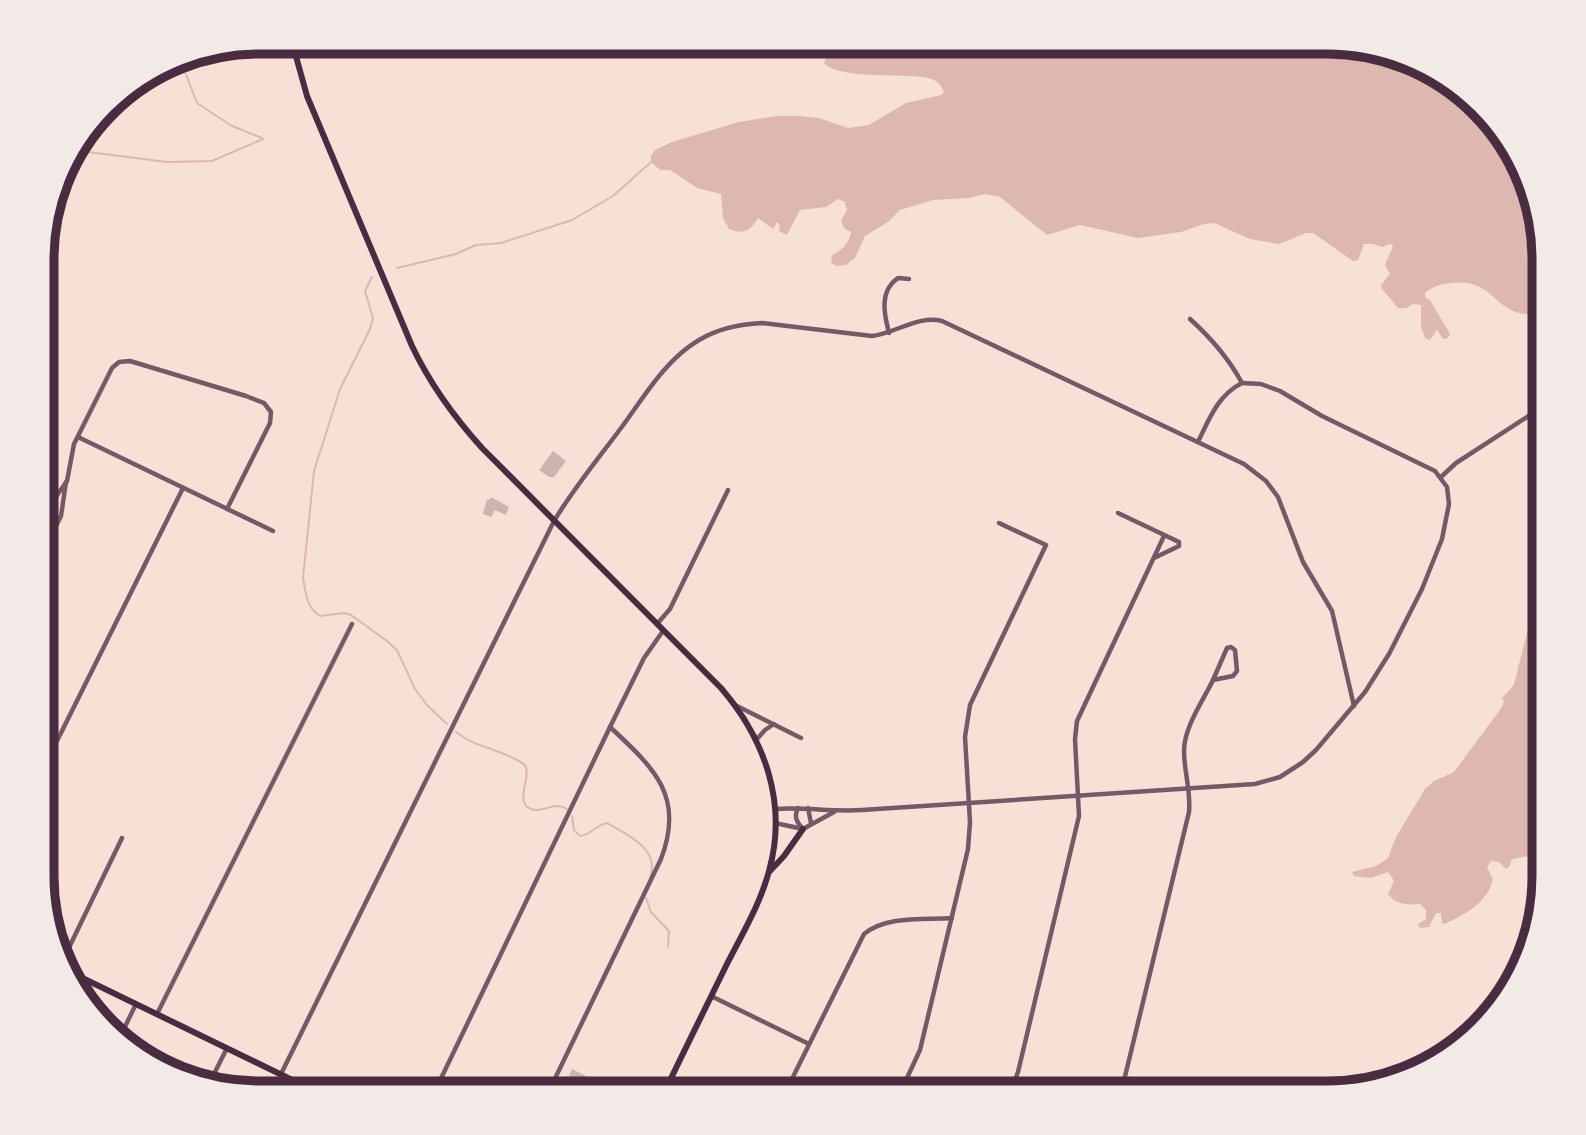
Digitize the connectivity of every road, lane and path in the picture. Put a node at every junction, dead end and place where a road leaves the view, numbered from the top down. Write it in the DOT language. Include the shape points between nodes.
graph roads {
  1 [pos="295,54"];
  2 [pos="909,279"];
  3 [pos="1190,319"];
  4 [pos="889,333"];
  5 [pos="1242,383"];
  6 [pos="1531,414"];
  7 [pos="78,437"];
  8 [pos="1198,442"];
  9 [pos="1441,477"];
  10 [pos="67,481"];
  11 [pos="183,488"];
  12 [pos="728,490"];
  13 [pos="54,499"];
  14 [pos="227,509"];
  15 [pos="1118,513"];
  16 [pos="554,521"];
  17 [pos="999,523"];
  18 [pos="54,529"];
  19 [pos="273,531"];
  20 [pos="1164,536"];
  21 [pos="1153,558"];
  22 [pos="352,624"];
  23 [pos="657,624"];
  24 [pos="663,631"];
  25 [pos="1213,680"];
  26 [pos="737,706"];
  27 [pos="1354,706"];
  28 [pos="775,724"];
  29 [pos="610,727"];
  30 [pos="801,738"];
  31 [pos="757,739"];
  32 [pos="55,744"];
  33 [pos="1190,788"];
  34 [pos="1079,796"];
  35 [pos="969,803"];
  36 [pos="798,807"];
  37 [pos="808,808"];
  38 [pos="774,809"];
  39 [pos="835,812"];
  40 [pos="775,823"];
  41 [pos="811,823"];
  42 [pos="803,829"];
  43 [pos="122,838"];
  44 [pos="769,872"];
  45 [pos="952,918"];
  46 [pos="68,949"];
  47 [pos="82,978"];
  48 [pos="711,996"];
  49 [pos="136,1004"];
  50 [pos="157,1014"];
  51 [pos="124,1029"];
  52 [pos="809,1044"];
  53 [pos="227,1048"];
  54 [pos="281,1074"];
  55 [pos="213,1075"];
  56 [pos="293,1080"];
  57 [pos="439,1080"];
  58 [pos="554,1080"];
  59 [pos="670,1080"];
  60 [pos="791,1081"];
  61 [pos="906,1081"];
  62 [pos="1015,1081"];
  63 [pos="1124,1081"];
  1 -- 16 [label="main road" via="307,96 420,364 461,425"];
  2 -- 4 [label="street" via="898,278 886,292"];
  3 -- 5 [label="street"];
  4 -- 8 [label="street" via="923,320 942,321"];
  4 -- 16 [label="street" via="861,336 762,323 728,327 699,340 662,373"];
  5 -- 8 [label="street" via="1215,408"];
  5 -- 9 [label="street" via="1280,391 1419,461"];
  6 -- 9 [label="street"];
  7 -- 10 [label="street"];
  7 -- 11 [label="street"];
  7 -- 14 [label="street" via="119,362 130,361 264,403 271,412 270,423"];
  8 -- 27 [label="street" via="1252,469 1278,497 1303,562 1332,611"];
  9 -- 27 [label="street" via="1447,487 1449,513 1434,561 1389,654"];
  10 -- 13 [label="street"];
  10 -- 18 [label="street"];
  11 -- 14 [label="street"];
  11 -- 32 [label="street"];
  12 -- 23 [label="street" via="670,609"];
  14 -- 19 [label="street"];
  15 -- 20 [label="street"];
  16 -- 23 [label="main road"];
  16 -- 54 [label="street"];
  17 -- 35 [label="street" via="1046,545 970,705 965,737"];
  20 -- 21 [label="street"];
  20 -- 21 [label="street" via="1179,546"];
  21 -- 34 [label="street" via="1077,721"];
  22 -- 50 [label="street"];
  23 -- 24 [label="main road"];
  24 -- 26 [label="main road"];
  24 -- 29 [label="street"];
  25 -- 25 [label="street" via="1237,671 1231,647 1227,648"];
  25 -- 33 [label="street" via="1184,742"];
  26 -- 28 [label="street"];
  26 -- 31 [label="main road"];
  27 -- 33 [label="street" via="1316,750 1288,773 1255,784"];
  28 -- 30 [label="street"];
  28 -- 31 [label="street"];
  29 -- 57 [label="street"];
  29 -- 58 [label="street" via="660,780 668,800 668,836"];
  31 -- 38 [label="main road" via="770,774"];
  33 -- 34 [label="street"];
  33 -- 63 [label="street" via="1189,812"];
  34 -- 35 [label="street"];
  34 -- 62 [label="street" via="1079,816"];
  35 -- 39 [label="street"];
  35 -- 45 [label="street" via="968,849"];
  36 -- 37 [label="street"];
  36 -- 38 [label="street"];
  36 -- 42 [label="street" via="795,814"];
  37 -- 39 [label="street"];
  37 -- 41 [label="street"];
  38 -- 40 [label="main road"];
  39 -- 41 [label="street"];
  40 -- 42 [label="street"];
  40 -- 44 [label="main road"];
  41 -- 42 [label="street"];
  42 -- 44 [label="main road"];
  43 -- 46 [label="street"];
  44 -- 48 [label="main road"];
  45 -- 52 [label="street" via="890,922 864,934"];
  45 -- 61 [label="street" via="920,1049"];
  47 -- 49 [label="main road"];
  48 -- 52 [label="street"];
  48 -- 59 [label="main road"];
  49 -- 50 [label="main road"];
  49 -- 51 [label="street"];
  50 -- 53 [label="main road"];
  52 -- 60 [label="street"];
  53 -- 54 [label="main road"];
  53 -- 55 [label="street"];
  54 -- 56 [label="main road"];
}
